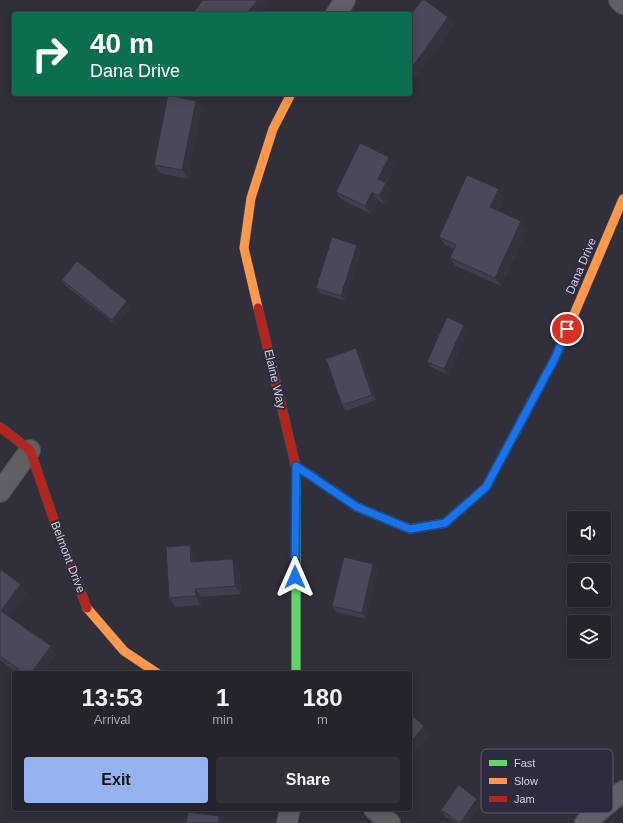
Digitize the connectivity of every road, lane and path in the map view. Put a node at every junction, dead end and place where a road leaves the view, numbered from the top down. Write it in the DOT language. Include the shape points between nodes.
graph roads {
  1 [pos="345,0"];
  2 [pos="619,0"];
  3 [pos="623,4"];
  4 [pos="337,12"];
  5 [pos="290,96"];
  6 [pos="623,199"];
  7 [pos="0,426"];
  8 [pos="30,450"];
  9 [pos="296,466"];
  10 [pos="0,492"];
  11 [pos="154,671"];
  12 [pos="296,671"];
  13 [pos="623,791"];
  14 [pos="613,799"];
  15 [pos="290,811"];
  16 [pos="376,811"];
  17 [pos="597,813"];
  18 [pos="287,823"];
  19 [pos="390,823"];
  20 [pos="585,823"];
  1 -- 4 [label="street"];
  2 -- 3 [label="street"];
  5 -- 9 [label="street, Elaine Way" via="273,129 251,198 244,248"];
  6 -- 9 [label="street, Dana Drive" via="555,358 486,487 445,523 410,529 357,507"];
  7 -- 8 [label="street"];
  8 -- 10 [label="street"];
  8 -- 11 [label="street, Belmont Drive" via="86,606 124,651"];
  9 -- 12 [label="street, Elaine Way"];
  13 -- 14 [label="street"];
  15 -- 18 [label="street"];
  16 -- 19 [label="street"];
  17 -- 20 [label="street"];
}
